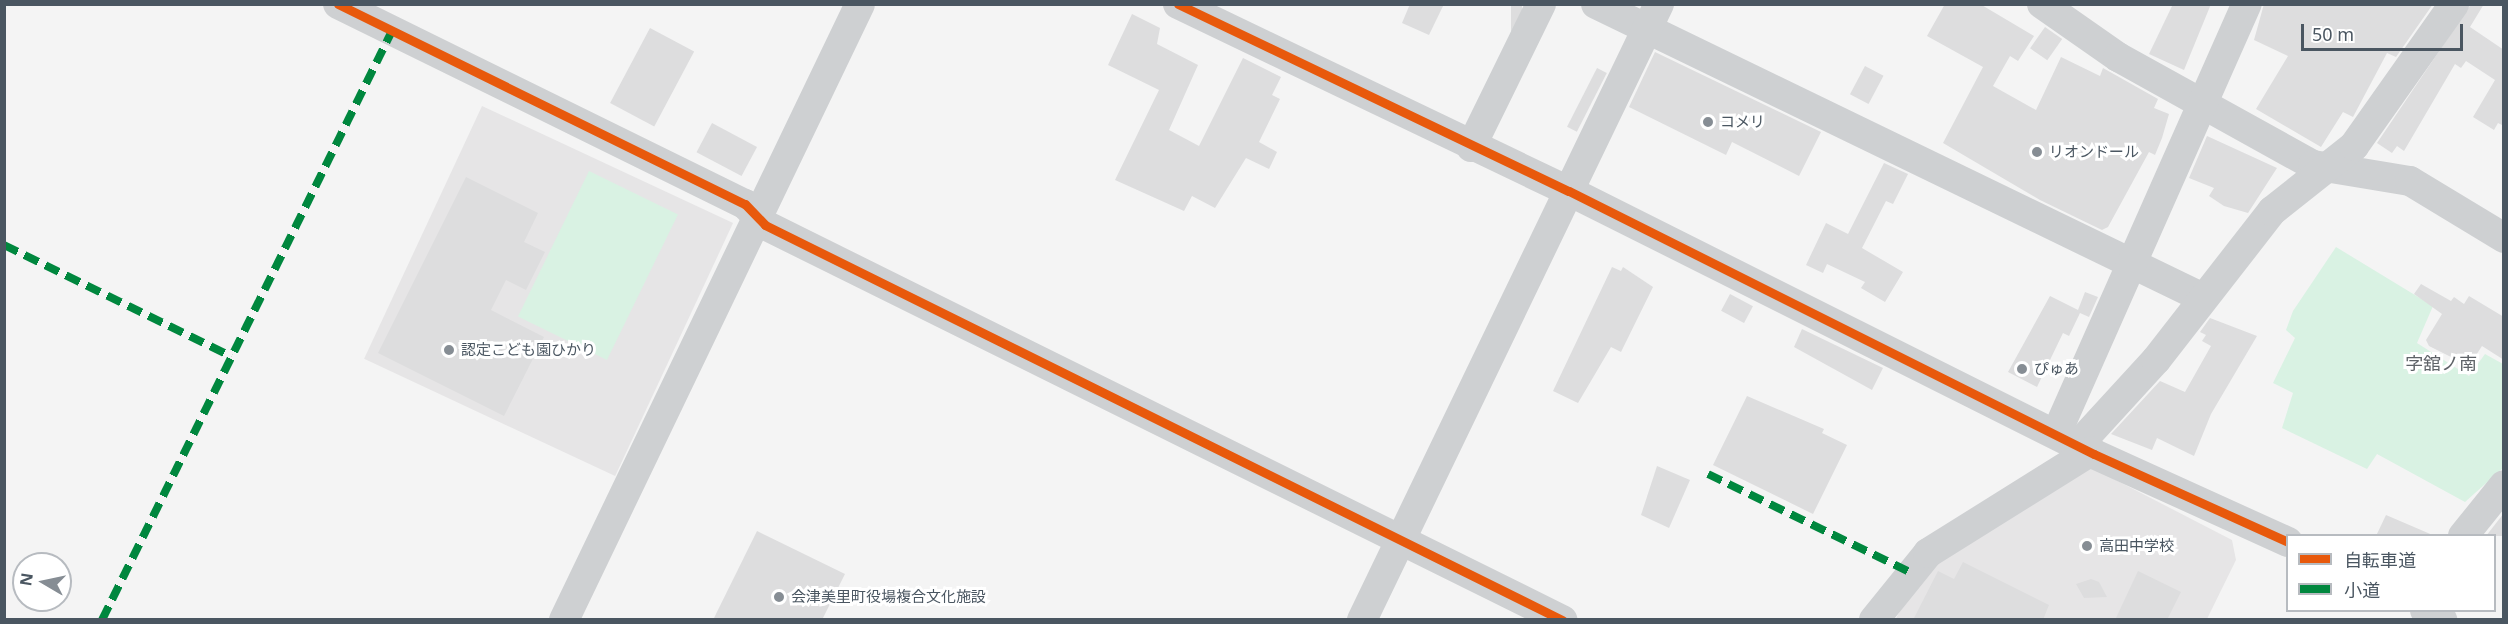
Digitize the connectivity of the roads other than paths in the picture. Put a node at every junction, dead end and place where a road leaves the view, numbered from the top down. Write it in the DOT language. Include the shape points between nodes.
graph roads {
  1 [pos="338,4"];
  2 [pos="860,4"];
  3 [pos="1178,4"];
  4 [pos="1541,4"];
  5 [pos="1596,4"];
  6 [pos="2042,4"];
  7 [pos="2247,4"];
  8 [pos="2454,4"];
  9 [pos="1653,17"];
  10 [pos="2202,101"];
  11 [pos="1471,147"];
  12 [pos="2321,168"];
  13 [pos="1569,191"];
  14 [pos="758,215"];
  15 [pos="2504,238"];
  16 [pos="2130,262"];
  17 [pos="2204,298"];
  18 [pos="2076,443"];
  19 [pos="2504,485"];
  20 [pos="2465,534"];
  21 [pos="1398,541"];
  22 [pos="2286,541"];
  23 [pos="564,620"];
  24 [pos="1362,620"];
  25 [pos="1562,620"];
  26 [pos="1874,620"];
  1 -- 14 [label="street"];
  2 -- 14 [label="street"];
  3 -- 11 [label="street"];
  4 -- 11 [label="street"];
  5 -- 9 [label="street"];
  6 -- 10 [label="street" via="2118,57"];
  7 -- 10 [label="street"];
  8 -- 12 [label="street" via="2354,146"];
  9 -- 13 [label="street"];
  9 -- 16 [label="street"];
  10 -- 12 [label="street"];
  10 -- 16 [label="street"];
  11 -- 13 [label="street"];
  12 -- 15 [label="street" via="2410,181"];
  12 -- 17 [label="street" via="2272,211"];
  13 -- 18 [label="street"];
  13 -- 21 [label="street"];
  14 -- 21 [label="street" via="765,225"];
  14 -- 23 [label="street"];
  16 -- 17 [label="street"];
  16 -- 18 [label="street"];
  17 -- 18 [label="street" via="2156,360"];
  18 -- 22 [label="street"];
  18 -- 26 [label="street" via="1928,553"];
  19 -- 20 [label="street"];
  21 -- 24 [label="street"];
  21 -- 25 [label="street"];
}
